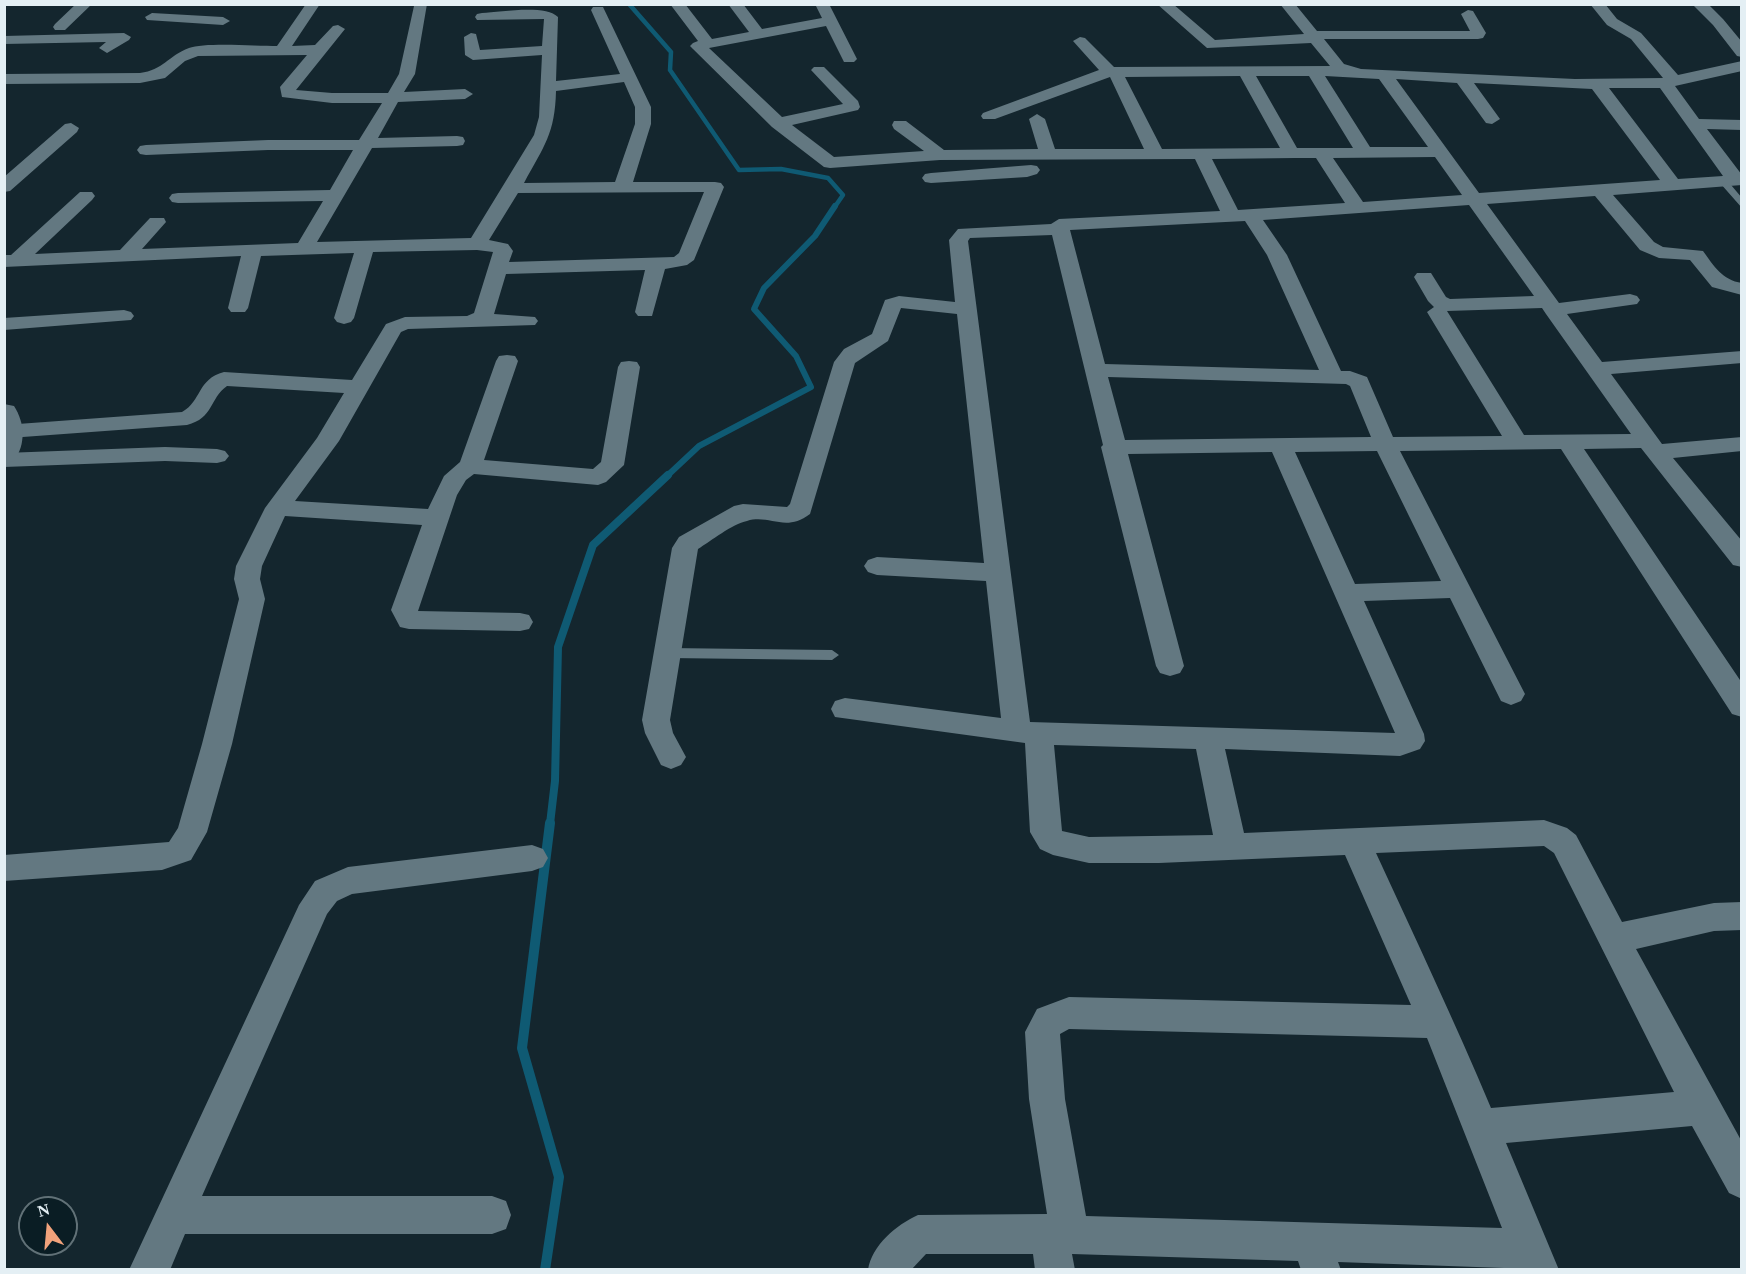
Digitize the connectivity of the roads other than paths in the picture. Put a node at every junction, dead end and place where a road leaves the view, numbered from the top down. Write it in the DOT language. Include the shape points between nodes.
graph roads {
  1 [pos="85,4"];
  2 [pos="168,4"];
  3 [pos="313,4"];
  4 [pos="677,4"];
  5 [pos="735,4"];
  6 [pos="822,4"];
  7 [pos="1164,4"];
  8 [pos="1287,4"];
  9 [pos="1597,4"];
  10 [pos="1699,4"];
  11 [pos="421,6"];
  12 [pos="236,9"];
  13 [pos="598,10"];
  14 [pos="1468,14"];
  15 [pos="482,17"];
  16 [pos="224,21"];
  17 [pos="831,21"];
  18 [pos="60,27"];
  19 [pos="138,27"];
  20 [pos="338,29"];
  21 [pos="758,34"];
  22 [pos="471,37"];
  23 [pos="1313,37"];
  24 [pos="4,40"];
  25 [pos="1080,41"];
  26 [pos="708,44"];
  27 [pos="107,48"];
  28 [pos="319,50"];
  29 [pos="549,50"];
  30 [pos="195,51"];
  31 [pos="282,51"];
  32 [pos="1742,53"];
  33 [pos="849,59"];
  34 [pos="1742,66"];
  35 [pos="819,70"];
  36 [pos="1350,70"];
  37 [pos="1314,71"];
  38 [pos="1113,72"];
  39 [pos="1246,73"];
  40 [pos="1384,75"];
  41 [pos="630,77"];
  42 [pos="4,80"];
  43 [pos="1463,80"];
  44 [pos="1669,82"];
  45 [pos="1597,84"];
  46 [pos="547,87"];
  47 [pos="465,94"];
  48 [pos="393,96"];
  49 [pos="989,116"];
  50 [pos="1037,119"];
  51 [pos="1492,119"];
  52 [pos="778,123"];
  53 [pos="1696,124"];
  54 [pos="900,125"];
  55 [pos="1742,125"];
  56 [pos="70,128"];
  57 [pos="457,141"];
  58 [pos="364,144"];
  59 [pos="146,150"];
  60 [pos="1439,152"];
  61 [pos="1201,154"];
  62 [pos="1292,154"];
  63 [pos="1322,154"];
  64 [pos="1366,154"];
  65 [pos="940,155"];
  66 [pos="1026,155"];
  67 [pos="1048,155"];
  68 [pos="1156,155"];
  69 [pos="931,178"];
  70 [pos="1733,180"];
  71 [pos="1673,185"];
  72 [pos="4,187"];
  73 [pos="512,188"];
  74 [pos="622,188"];
  75 [pos="1600,190"];
  76 [pos="334,195"];
  77 [pos="86,196"];
  78 [pos="178,198"];
  79 [pos="1471,198"];
  80 [pos="1742,205"];
  81 [pos="1358,207"];
  82 [pos="1242,215"];
  83 [pos="157,222"];
  84 [pos="1060,229"];
  85 [pos="477,244"];
  86 [pos="366,247"];
  87 [pos="304,248"];
  88 [pos="252,251"];
  89 [pos="124,257"];
  90 [pos="10,261"];
  91 [pos="656,264"];
  92 [pos="498,268"];
  93 [pos="1424,277"];
  94 [pos="1742,289"];
  95 [pos="1630,300"];
  96 [pos="1550,306"];
  97 [pos="238,308"];
  98 [pos="966,309"];
  99 [pos="645,312"];
  100 [pos="1437,312"];
  101 [pos="124,316"];
  102 [pos="344,318"];
  103 [pos="478,320"];
  104 [pos="528,321"];
  105 [pos="4,324"];
  106 [pos="1742,357"];
  107 [pos="507,361"];
  108 [pos="629,367"];
  109 [pos="1596,369"];
  110 [pos="1094,370"];
  111 [pos="1333,378"];
  112 [pos="360,387"];
  113 [pos="6,433"];
  114 [pos="1517,442"];
  115 [pos="1568,442"];
  116 [pos="1385,444"];
  117 [pos="1742,444"];
  118 [pos="1280,445"];
  119 [pos="1652,446"];
  120 [pos="1113,447"];
  121 [pos="217,456"];
  122 [pos="4,460"];
  123 [pos="470,466"];
  124 [pos="277,508"];
  125 [pos="437,518"];
  126 [pos="1742,560"];
  127 [pos="877,566"];
  128 [pos="998,573"];
  129 [pos="1459,589"];
  130 [pos="1346,593"];
  131 [pos="520,622"];
  132 [pos="668,653"];
  133 [pos="832,655"];
  134 [pos="1170,666"];
  135 [pos="1511,694"];
  136 [pos="1742,706"];
  137 [pos="845,709"];
  138 [pos="1028,732"];
  139 [pos="1208,737"];
  140 [pos="671,757"];
  141 [pos="1355,841"];
  142 [pos="1231,847"];
  143 [pos="532,858"];
  144 [pos="4,868"];
  145 [pos="1742,916"];
  146 [pos="1613,939"];
  147 [pos="1438,1022"];
  148 [pos="1701,1107"];
  149 [pos="1480,1127"];
  150 [pos="1742,1180"];
  151 [pos="174,1215"];
  152 [pos="492,1215"];
  153 [pos="1058,1246"];
  154 [pos="1316,1256"];
  155 [pos="1534,1259"];
  156 [pos="149,1269"];
  157 [pos="888,1269"];
  1 -- 18 [label="street"];
  2 -- 19 [label="street"];
  3 -- 31 [label="street"];
  4 -- 26 [label="street"];
  5 -- 21 [label="street"];
  6 -- 17 [label="street"];
  7 -- 23 [label="street" via="1212,45"];
  8 -- 23 [label="street"];
  9 -- 44 [label="street" via="1612,22 1636,36"];
  10 -- 32 [label="street"];
  11 -- 48 [label="street" via="407,74"];
  12 -- 16 [label="street"];
  13 -- 41 [label="street"];
  14 -- 23 [label="street" via="1478,35"];
  15 -- 29 [label="street" via="549,15"];
  16 -- 19 [label="street"];
  16 -- 30 [label="street"];
  17 -- 21 [label="street"];
  17 -- 33 [label="street"];
  19 -- 24 [label="street"];
  19 -- 27 [label="street"];
  20 -- 28 [label="street"];
  21 -- 26 [label="street"];
  22 -- 29 [label="street" via="473,55"];
  23 -- 36 [label="street" via="1333,62"];
  25 -- 38 [label="street"];
  26 -- 52 [label="street" via="698,46"];
  28 -- 31 [label="street"];
  28 -- 48 [label="street" via="288,87 288,94"];
  29 -- 46 [label="street"];
  30 -- 31 [label="street"];
  30 -- 42 [label="street" via="159,75 140,78"];
  34 -- 44 [label="street"];
  35 -- 52 [label="street" via="852,107"];
  36 -- 37 [label="street"];
  36 -- 40 [label="street"];
  37 -- 39 [label="street"];
  37 -- 64 [label="street"];
  38 -- 39 [label="street"];
  38 -- 49 [label="street"];
  38 -- 68 [label="street"];
  39 -- 62 [label="street"];
  40 -- 43 [label="street"];
  40 -- 60 [label="street"];
  41 -- 46 [label="street"];
  41 -- 74 [label="street" via="644,114"];
  43 -- 45 [label="street"];
  43 -- 51 [label="street"];
  44 -- 45 [label="street"];
  44 -- 53 [label="street"];
  45 -- 71 [label="street"];
  46 -- 73 [label="street" via="547,117 542,135"];
  47 -- 48 [label="street"];
  48 -- 58 [label="street"];
  50 -- 67 [label="street"];
  52 -- 65 [label="street" via="830,163"];
  53 -- 55 [label="street"];
  53 -- 70 [label="street"];
  54 -- 65 [label="street"];
  56 -- 72 [label="street"];
  57 -- 58 [label="street"];
  58 -- 59 [label="street"];
  58 -- 76 [label="street"];
  60 -- 64 [label="street"];
  60 -- 79 [label="street"];
  61 -- 62 [label="street"];
  61 -- 68 [label="street"];
  61 -- 82 [label="street"];
  62 -- 63 [label="street"];
  63 -- 64 [label="street"];
  63 -- 81 [label="street"];
  65 -- 66 [label="street"];
  66 -- 67 [label="street"];
  66 -- 69 [label="street" via="1032,168 1027,172"];
  67 -- 68 [label="street"];
  70 -- 71 [label="street"];
  70 -- 80 [label="lane"];
  71 -- 75 [label="street"];
  73 -- 74 [label="street"];
  73 -- 85 [label="street"];
  74 -- 91 [label="street" via="715,187 687,255 680,261"];
  75 -- 79 [label="street"];
  75 -- 94 [label="street" via="1647,246 1659,252 1696,255 1714,281"];
  76 -- 78 [label="street"];
  76 -- 87 [label="street"];
  77 -- 90 [label="street"];
  79 -- 81 [label="street"];
  79 -- 96 [label="street"];
  81 -- 82 [label="street"];
  82 -- 84 [label="street" via="1059,225"];
  82 -- 111 [label="street" via="1276,255"];
  83 -- 89 [label="street"];
  84 -- 98 [label="street" via="960,236"];
  84 -- 110 [label="street"];
  85 -- 86 [label="street"];
  85 -- 92 [label="street" via="501,248"];
  86 -- 87 [label="street"];
  86 -- 102 [label="street"];
  87 -- 88 [label="street"];
  88 -- 89 [label="street"];
  88 -- 97 [label="street"];
  89 -- 90 [label="street"];
  91 -- 92 [label="street"];
  91 -- 99 [label="street"];
  92 -- 103 [label="street" via="483,316"];
  93 -- 96 [label="street" via="1438,301 1447,304"];
  95 -- 96 [label="street"];
  96 -- 109 [label="street"];
  98 -- 128 [label="street"];
  98 -- 132 [label="street" via="892,304 881,337 845,362 801,508 792,514 743,512 694,537 685,548"];
  100 -- 114 [label="street"];
  101 -- 105 [label="street"];
  103 -- 104 [label="street"];
  103 -- 112 [label="street" via="396,325"];
  106 -- 109 [label="street"];
  107 -- 123 [label="street"];
  108 -- 123 [label="street" via="612,465 598,477"];
  109 -- 119 [label="street"];
  110 -- 111 [label="street"];
  110 -- 120 [label="street"];
  111 -- 116 [label="street" via="1359,382"];
  112 -- 113 [label="street" via="224,379 215,383 199,412 187,418"];
  112 -- 124 [label="street" via="327,441"];
  114 -- 115 [label="street"];
  114 -- 116 [label="street"];
  115 -- 119 [label="street"];
  115 -- 136 [label="street"];
  116 -- 118 [label="street"];
  116 -- 129 [label="street"];
  117 -- 119 [label="street"];
  118 -- 120 [label="street"];
  118 -- 130 [label="street"];
  119 -- 126 [label="street"];
  120 -- 134 [label="street"];
  121 -- 122 [label="street"];
  123 -- 125 [label="street" via="459,471 451,483"];
  124 -- 125 [label="street"];
  124 -- 144 [label="street" via="249,566 247,579 252,599 217,744 192,832 180,851 162,857"];
  125 -- 131 [label="street" via="404,610 409,620"];
  127 -- 128 [label="street"];
  128 -- 138 [label="street"];
  129 -- 130 [label="street"];
  129 -- 135 [label="street"];
  130 -- 139 [label="street" via="1410,741 1400,745"];
  132 -- 133 [label="lane"];
  132 -- 140 [label="street" via="656,720"];
  137 -- 138 [label="street"];
  138 -- 139 [label="street"];
  138 -- 142 [label="street" via="1045,832 1051,840 1089,850"];
  139 -- 142 [label="street"];
  141 -- 142 [label="street"];
  141 -- 146 [label="street" via="1544,833 1556,837 1565,844"];
  141 -- 147 [label="street"];
  143 -- 151 [label="street" via="348,882 326,891 315,905"];
  145 -- 146 [label="street" via="1714,917"];
  146 -- 148 [label="street"];
  147 -- 149 [label="street"];
  147 -- 153 [label="street" via="1069,1013 1053,1016 1042,1032"];
  148 -- 149 [label="street"];
  148 -- 150 [label="street"];
  149 -- 155 [label="street"];
  151 -- 152 [label="street"];
  151 -- 156 [label="street"];
  153 -- 154 [label="street"];
  153 -- 157 [label="street" via="918,1235 889,1263"];
  154 -- 155 [label="street"];
}
